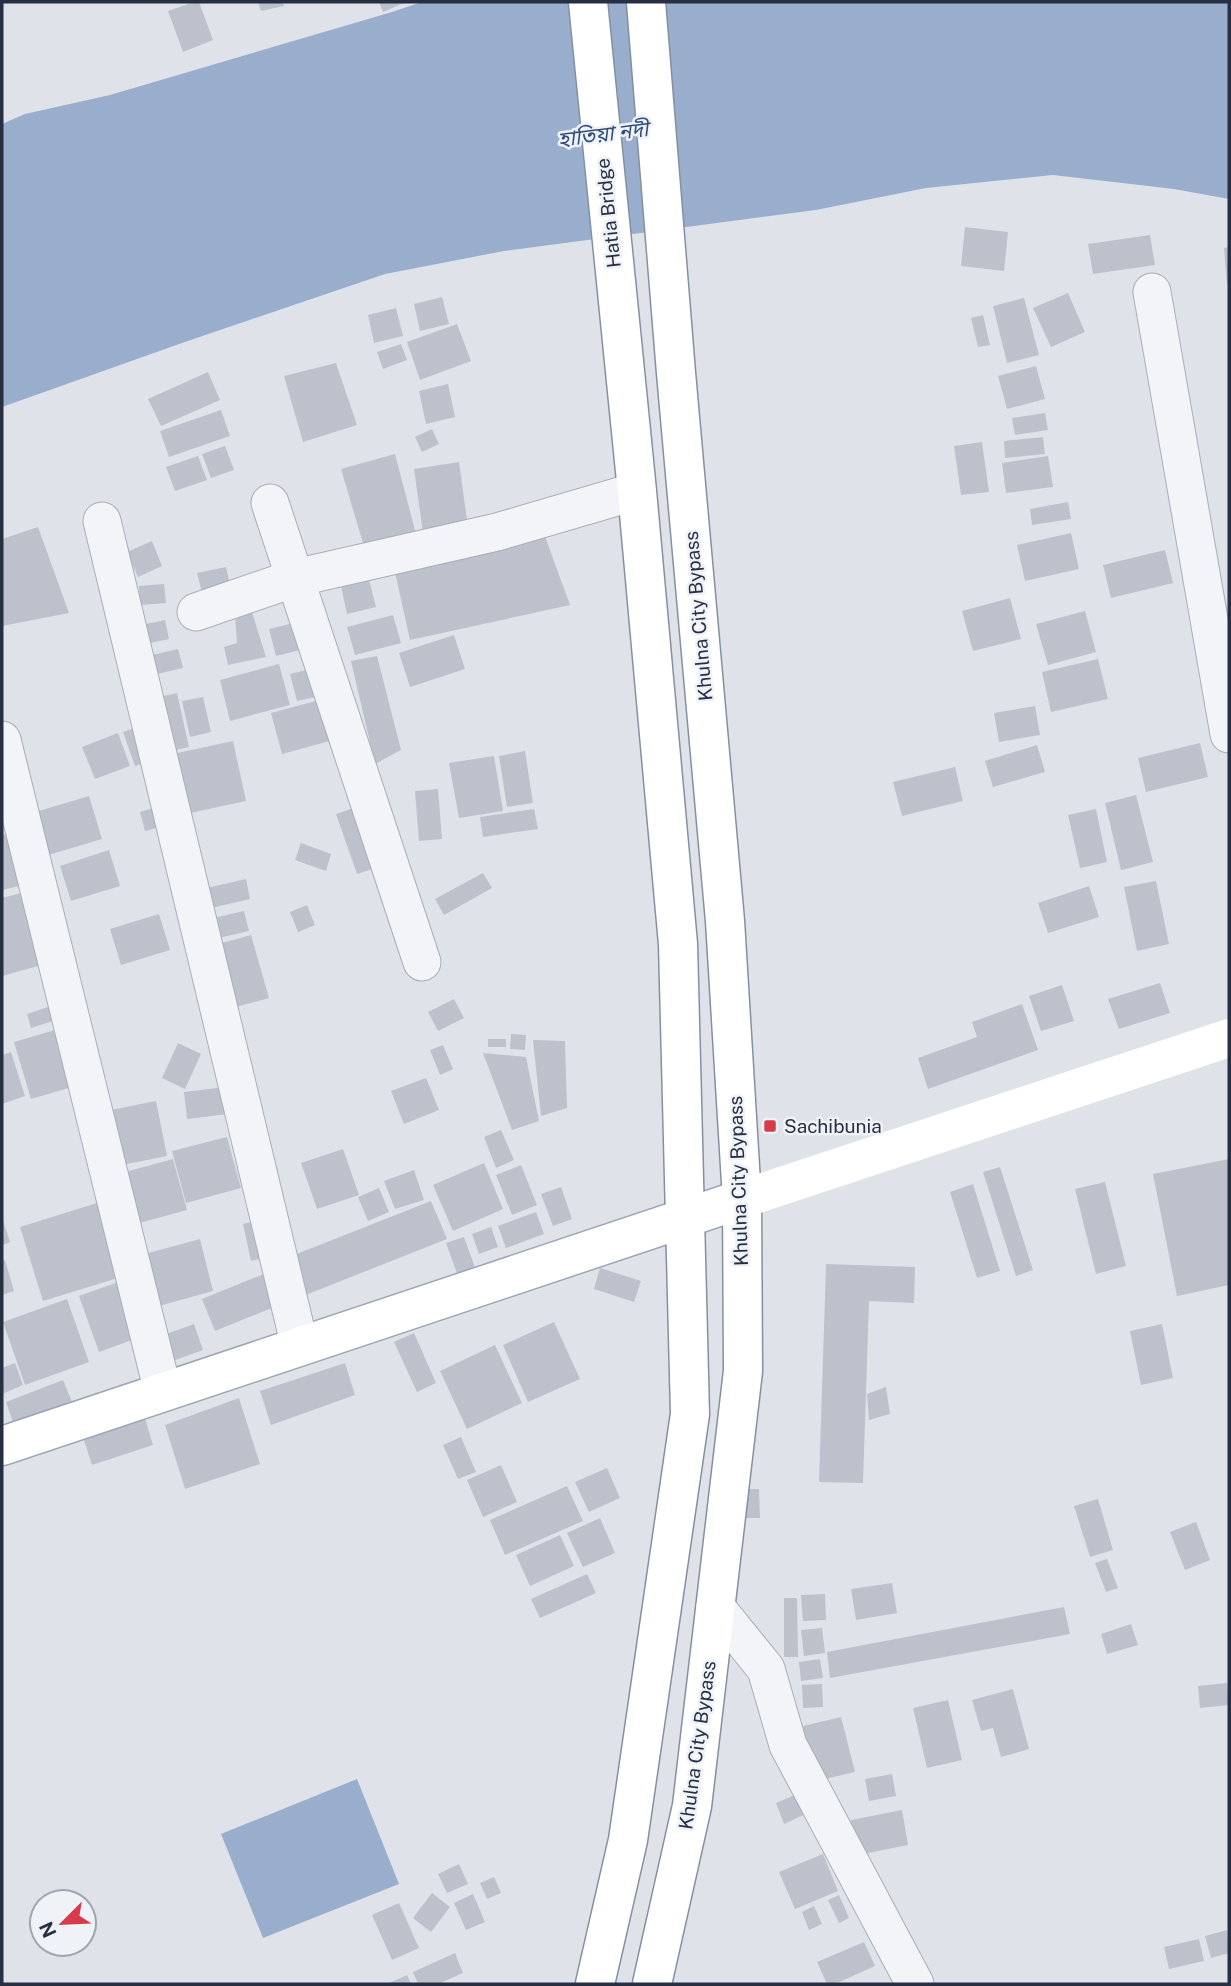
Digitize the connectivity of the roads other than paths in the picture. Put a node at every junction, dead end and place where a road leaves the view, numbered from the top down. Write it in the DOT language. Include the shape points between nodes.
graph roads {
  1 [pos="588,2"];
  2 [pos="646,2"];
  3 [pos="1153,292"];
  4 [pos="636,491"];
  5 [pos="270,503"];
  6 [pos="102,521"];
  7 [pos="295,578"];
  8 [pos="196,612"];
  9 [pos="1229,734"];
  10 [pos="2,740"];
  11 [pos="422,962"];
  12 [pos="1229,1038"];
  13 [pos="741,1199"];
  14 [pos="685,1219"];
  15 [pos="300,1347"];
  16 [pos="163,1392"];
  17 [pos="2,1446"];
  18 [pos="715,1606"];
  19 [pos="595,1984"];
  20 [pos="652,1984"];
  21 [pos="915,1984"];
  1 -- 4 [label="main road, Hatia Bridge"];
  2 -- 13 [label="main road, Khulna City Bypass" via="725,921"];
  3 -- 9 [label="street"];
  4 -- 7 [label="street" via="497,532"];
  4 -- 14 [label="main road" via="678,944"];
  5 -- 7 [label="street"];
  6 -- 15 [label="street"];
  7 -- 8 [label="street"];
  7 -- 11 [label="street"];
  10 -- 16 [label="street"];
  12 -- 13 [label="main road"];
  13 -- 14 [label="main road"];
  13 -- 18 [label="main road, Khulna City Bypass" via="743,1371"];
  14 -- 15 [label="main road"];
  14 -- 19 [label="main road" via="690,1414 628,1840"];
  15 -- 16 [label="main road"];
  16 -- 17 [label="main road"];
  18 -- 20 [label="main road, Khulna City Bypass" via="692,1806"];
  18 -- 21 [label="street" via="766,1670 788,1745"];
}
